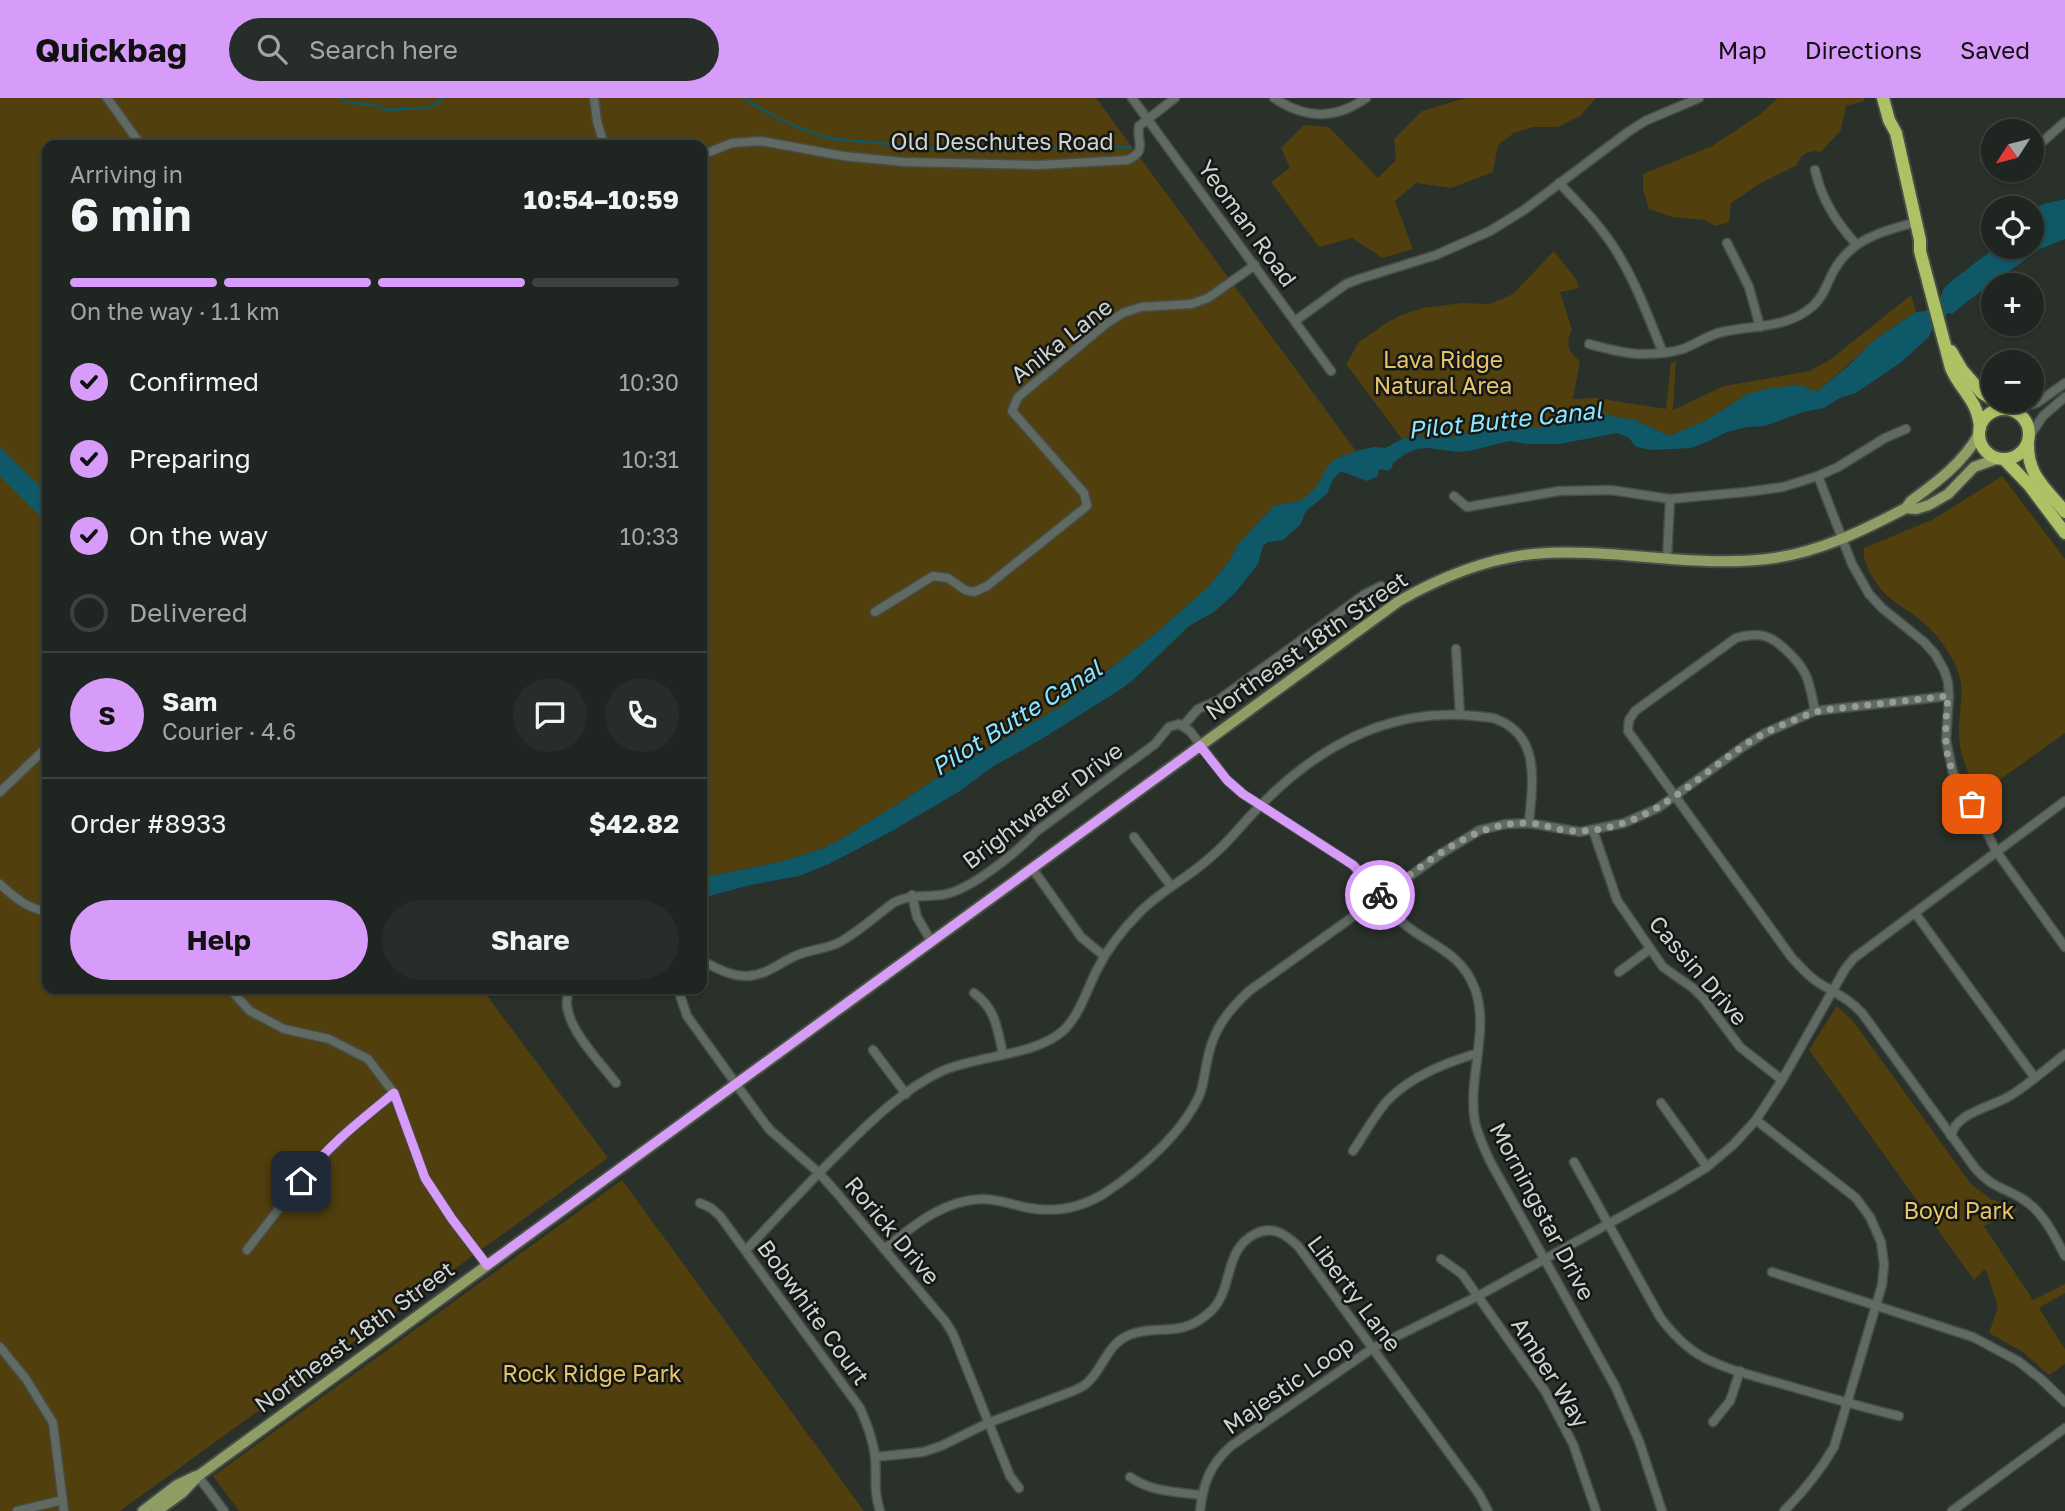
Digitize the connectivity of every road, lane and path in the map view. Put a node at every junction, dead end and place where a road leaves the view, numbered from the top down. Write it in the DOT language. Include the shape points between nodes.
graph roads {
  1 [pos="107,98"];
  2 [pos="594,98"];
  3 [pos="1132,98"];
  4 [pos="1175,98"];
  5 [pos="1274,98"];
  6 [pos="1366,98"];
  7 [pos="1699,98"];
  8 [pos="1883,98"];
  9 [pos="1147,119"];
  10 [pos="1889,120"];
  11 [pos="2065,122"];
  12 [pos="137,140"];
  13 [pos="603,140"];
  14 [pos="2044,140"];
  15 [pos="707,153"];
  16 [pos="1815,170"];
  17 [pos="1559,183"];
  18 [pos="1909,224"];
  19 [pos="1727,243"];
  20 [pos="1856,244"];
  21 [pos="1920,251"];
  22 [pos="1255,265"];
  23 [pos="1295,321"];
  24 [pos="1760,327"];
  25 [pos="1588,344"];
  26 [pos="1946,346"];
  27 [pos="1663,353"];
  28 [pos="1331,371"];
  29 [pos="2065,383"];
  30 [pos="1981,392"];
  31 [pos="2065,397"];
  32 [pos="2044,398"];
  33 [pos="1992,413"];
  34 [pos="2016,413"];
  35 [pos="1906,429"];
  36 [pos="1979,431"];
  37 [pos="2028,440"];
  38 [pos="2002,459"];
  39 [pos="1818,476"];
  40 [pos="1454,496"];
  41 [pos="1670,499"];
  42 [pos="1906,508"];
  43 [pos="2065,512"];
  44 [pos="2065,533"];
  45 [pos="1842,539"];
  46 [pos="1667,559"];
  47 [pos="1381,586"];
  48 [pos="875,612"];
  49 [pos="1456,649"];
  50 [pos="1948,696"];
  51 [pos="1815,712"];
  52 [pos="1460,715"];
  53 [pos="1183,726"];
  54 [pos="1200,746"];
  55 [pos="42,752"];
  56 [pos="0,792"];
  57 [pos="1675,796"];
  58 [pos="2065,801"];
  59 [pos="1261,804"];
  60 [pos="1528,823"];
  61 [pos="1592,830"];
  62 [pos="1134,837"];
  63 [pos="1996,851"];
  64 [pos="1032,868"];
  65 [pos="0,884"];
  66 [pos="1171,886"];
  67 [pos="912,895"];
  68 [pos="1381,896"];
  69 [pos="42,911"];
  70 [pos="1915,913"];
  71 [pos="931,941"];
  72 [pos="2065,947"];
  73 [pos="1650,949"];
  74 [pos="1104,956"];
  75 [pos="707,963"];
  76 [pos="1619,972"];
  77 [pos="1833,990"];
  78 [pos="974,993"];
  79 [pos="235,994"];
  80 [pos="568,994"];
  81 [pos="679,994"];
  82 [pos="873,1050"];
  83 [pos="1478,1053"];
  84 [pos="1003,1054"];
  85 [pos="2065,1054"];
  86 [pos="2035,1079"];
  87 [pos="1782,1080"];
  88 [pos="616,1083"];
  89 [pos="736,1084"];
  90 [pos="394,1093"];
  91 [pos="906,1094"];
  92 [pos="1661,1103"];
  93 [pos="1756,1120"];
  94 [pos="1951,1136"];
  95 [pos="1353,1151"];
  96 [pos="1574,1162"];
  97 [pos="1707,1167"];
  98 [pos="819,1173"];
  99 [pos="700,1203"];
  100 [pos="1608,1224"];
  101 [pos="884,1249"];
  102 [pos="247,1250"];
  103 [pos="746,1250"];
  104 [pos="2065,1256"];
  105 [pos="1441,1259"];
  106 [pos="1545,1259"];
  107 [pos="487,1265"];
  108 [pos="1772,1272"];
  109 [pos="1478,1296"];
  110 [pos="1876,1306"];
  111 [pos="0,1347"];
  112 [pos="1373,1348"];
  113 [pos="1740,1371"];
  114 [pos="2065,1402"];
  115 [pos="1848,1404"];
  116 [pos="1899,1416"];
  117 [pos="1713,1422"];
  118 [pos="988,1423"];
  119 [pos="2065,1428"];
  120 [pos="875,1457"];
  121 [pos="198,1476"];
  122 [pos="1130,1477"];
  123 [pos="1019,1488"];
  124 [pos="1201,1495"];
  125 [pos="63,1500"];
  126 [pos="17,1511"];
  127 [pos="64,1511"];
  128 [pos="143,1511"];
  129 [pos="157,1511"];
  130 [pos="224,1511"];
  131 [pos="880,1511"];
  132 [pos="1200,1511"];
  133 [pos="1488,1511"];
  134 [pos="1596,1511"];
  135 [pos="1662,1511"];
  136 [pos="1784,1511"];
  137 [pos="1952,1511"];
  1 -- 12 [label="street"];
  2 -- 13 [label="street"];
  3 -- 9 [label="street, Yeoman Road"];
  4 -- 9 [label="street"];
  5 -- 6 [label="street" via="1311,115 1331,114"];
  7 -- 17 [label="street" via="1645,121"];
  8 -- 10 [label="highway"];
  9 -- 15 [label="street, Old Deschutes Road" via="1137,130 1139,151 1128,160 1038,165 904,162 752,141"];
  9 -- 22 [label="street, Yeoman Road"];
  10 -- 18 [label="highway" via="1887,133"];
  10 -- 21 [label="highway" via="1911,195"];
  11 -- 14 [label="street"];
  16 -- 20 [label="street" via="1833,216"];
  17 -- 23 [label="street" via="1490,231 1436,255 1346,284"];
  17 -- 27 [label="street" via="1620,257"];
  18 -- 20 [label="street"];
  18 -- 21 [label="highway"];
  19 -- 24 [label="street" via="1749,287"];
  20 -- 24 [label="street" via="1811,308 1791,320"];
  21 -- 26 [label="highway"];
  22 -- 23 [label="street, Yeoman Road"];
  22 -- 48 [label="street, Anika Lane" via="1208,298 1123,313 1018,397 1012,411 1084,493 1087,506 987,586 974,592 948,578 933,576"];
  23 -- 28 [label="street, Yeoman Road"];
  24 -- 27 [label="street" via="1720,333"];
  25 -- 27 [label="street" via="1638,355"];
  26 -- 30 [label="highway"];
  26 -- 36 [label="highway" via="1955,377 1976,406"];
  29 -- 32 [label="street"];
  31 -- 37 [label="street" via="2043,416"];
  33 -- 36 [label="highway"];
  34 -- 37 [label="highway" via="2028,426"];
  35 -- 39 [label="street"];
  36 -- 38 [label="highway" via="1984,449"];
  36 -- 42 [label="main road, Northeast 18th Street" via="1969,452"];
  37 -- 38 [label="highway" via="2019,455"];
  37 -- 43 [label="highway" via="2032,471"];
  38 -- 42 [label="main road, Northeast 18th Street" via="1974,467 1948,495 1929,505"];
  38 -- 44 [label="highway" via="2029,485"];
  39 -- 41 [label="street" via="1759,491"];
  39 -- 45 [label="street"];
  40 -- 41 [label="street" via="1467,507 1559,491 1611,490"];
  41 -- 46 [label="street"];
  42 -- 45 [label="main road, Northeast 18th Street"];
  45 -- 46 [label="main road, Northeast 18th Street" via="1769,559"];
  45 -- 50 [label="street" via="1869,594 1935,654 1948,682"];
  46 -- 54 [label="main road, Northeast 18th Street" via="1534,554 1448,575 1388,609"];
  47 -- 53 [label="street, Brightwater Drive" via="1217,701 1198,709"];
  49 -- 52 [label="street"];
  50 -- 51 [label="street"];
  50 -- 63 [label="street" via="1946,740 1953,773"];
  51 -- 57 [label="street" via="1765,733"];
  51 -- 57 [label="street" via="1802,669 1780,643 1759,635 1736,638 1629,720 1628,731"];
  52 -- 59 [label="street" via="1412,718 1365,730 1320,755"];
  52 -- 60 [label="street" via="1496,718 1524,742 1533,780"];
  53 -- 54 [label="street"];
  53 -- 67 [label="street, Brightwater Drive" via="1169,727 1155,744 969,885 941,895"];
  54 -- 59 [label="street, Morningstar Drive" via="1227,780"];
  54 -- 64 [label="main road, Northeast 18th Street"];
  55 -- 56 [label="street"];
  57 -- 61 [label="street" via="1625,823"];
  57 -- 77 [label="street" via="1792,958"];
  58 -- 63 [label="street, Majestic Loop"];
  59 -- 66 [label="street" via="1213,856"];
  59 -- 68 [label="street, Morningstar Drive" via="1353,865"];
  60 -- 61 [label="street"];
  60 -- 68 [label="street" via="1480,830"];
  61 -- 73 [label="street, Cassin Drive" via="1617,900"];
  62 -- 66 [label="street"];
  63 -- 70 [label="street, Majestic Loop"];
  63 -- 72 [label="street"];
  64 -- 71 [label="main road, Northeast 18th Street"];
  64 -- 74 [label="street" via="1081,937"];
  65 -- 69 [label="street" via="17,900"];
  66 -- 74 [label="street" via="1139,913"];
  67 -- 71 [label="street" via="917,917"];
  67 -- 75 [label="street, Brightwater Drive" via="893,903 840,942 804,951 770,971 735,975"];
  68 -- 83 [label="street, Morningstar Drive" via="1407,926 1442,948 1466,971 1478,1002"];
  68 -- 101 [label="street" via="1234,1005 1213,1036 1200,1093 1187,1115 1130,1175 1070,1209 1053,1211 983,1199 960,1202 923,1219"];
  70 -- 77 [label="street, Majestic Loop" via="1854,958"];
  70 -- 86 [label="street"];
  71 -- 89 [label="main road, Northeast 18th Street"];
  73 -- 76 [label="street"];
  73 -- 87 [label="street, Cassin Drive" via="1664,967 1704,999 1740,1047"];
  74 -- 84 [label="street" via="1076,1016 1064,1030 1035,1047"];
  77 -- 87 [label="street, Majestic Loop"];
  77 -- 94 [label="street" via="1862,1013"];
  78 -- 84 [label="street" via="990,1007"];
  79 -- 90 [label="street" via="250,1011 284,1030 328,1039 368,1059"];
  80 -- 88 [label="street" via="570,1018 579,1035"];
  81 -- 89 [label="street, Rorick Drive" via="687,1016"];
  82 -- 91 [label="street"];
  83 -- 95 [label="street" via="1422,1075 1401,1089"];
  83 -- 106 [label="street, Morningstar Drive" via="1474,1102 1480,1139"];
  84 -- 91 [label="street" via="942,1072"];
  85 -- 86 [label="street"];
  86 -- 94 [label="street" via="1957,1124"];
  87 -- 93 [label="street, Majestic Loop"];
  89 -- 98 [label="street, Rorick Drive" via="770,1130"];
  89 -- 107 [label="main road, Northeast 18th Street"];
  90 -- 102 [label="street" via="308,1171"];
  90 -- 107 [label="street" via="425,1178"];
  91 -- 98 [label="street"];
  92 -- 97 [label="street"];
  93 -- 97 [label="street, Majestic Loop"];
  93 -- 110 [label="street" via="1856,1198 1870,1217 1881,1242 1884,1265"];
  94 -- 104 [label="street" via="1986,1180 2022,1199 2043,1217"];
  96 -- 100 [label="street"];
  97 -- 100 [label="street, Majestic Loop"];
  98 -- 101 [label="street, Rorick Drive"];
  98 -- 103 [label="street"];
  99 -- 103 [label="street, Bobwhite Court" via="720,1216"];
  100 -- 106 [label="street, Majestic Loop"];
  100 -- 113 [label="street" via="1674,1336 1712,1362"];
  101 -- 118 [label="street, Rorick Drive" via="953,1334"];
  103 -- 120 [label="street, Bobwhite Court" via="860,1408"];
  105 -- 109 [label="street, Amber Way" via="1462,1274"];
  106 -- 109 [label="street, Majestic Loop"];
  106 -- 135 [label="street, Morningstar Drive" via="1629,1414"];
  107 -- 121 [label="main road, Northeast 18th Street"];
  108 -- 110 [label="street"];
  109 -- 112 [label="street, Majestic Loop"];
  109 -- 134 [label="street, Amber Way" via="1560,1417"];
  110 -- 114 [label="street" via="1962,1332 1996,1348 2018,1360"];
  110 -- 115 [label="street"];
  111 -- 125 [label="street" via="53,1423"];
  112 -- 118 [label="street, Liberty Lane" via="1298,1246 1275,1230 1262,1231 1241,1244 1220,1300 1198,1321 1172,1331 1128,1336 1110,1351 1086,1385"];
  112 -- 124 [label="street, Majestic Loop" via="1231,1446 1217,1459"];
  112 -- 133 [label="street, Liberty Lane"];
  113 -- 115 [label="street"];
  113 -- 117 [label="street" via="1730,1401"];
  115 -- 116 [label="street"];
  115 -- 136 [label="street" via="1827,1459"];
  118 -- 120 [label="street, Liberty Lane" via="923,1452"];
  118 -- 123 [label="street, Rorick Drive"];
  119 -- 137 [label="street"];
  120 -- 131 [label="street, Bobwhite Court"];
  121 -- 128 [label="main road, Northeast 18th Street" via="177,1485"];
  121 -- 129 [label="main road, Northeast 18th Street"];
  121 -- 130 [label="street"];
  122 -- 124 [label="street" via="1153,1489"];
  124 -- 132 [label="street, Majestic Loop"];
  125 -- 126 [label="street"];
  125 -- 127 [label="street"];
}
